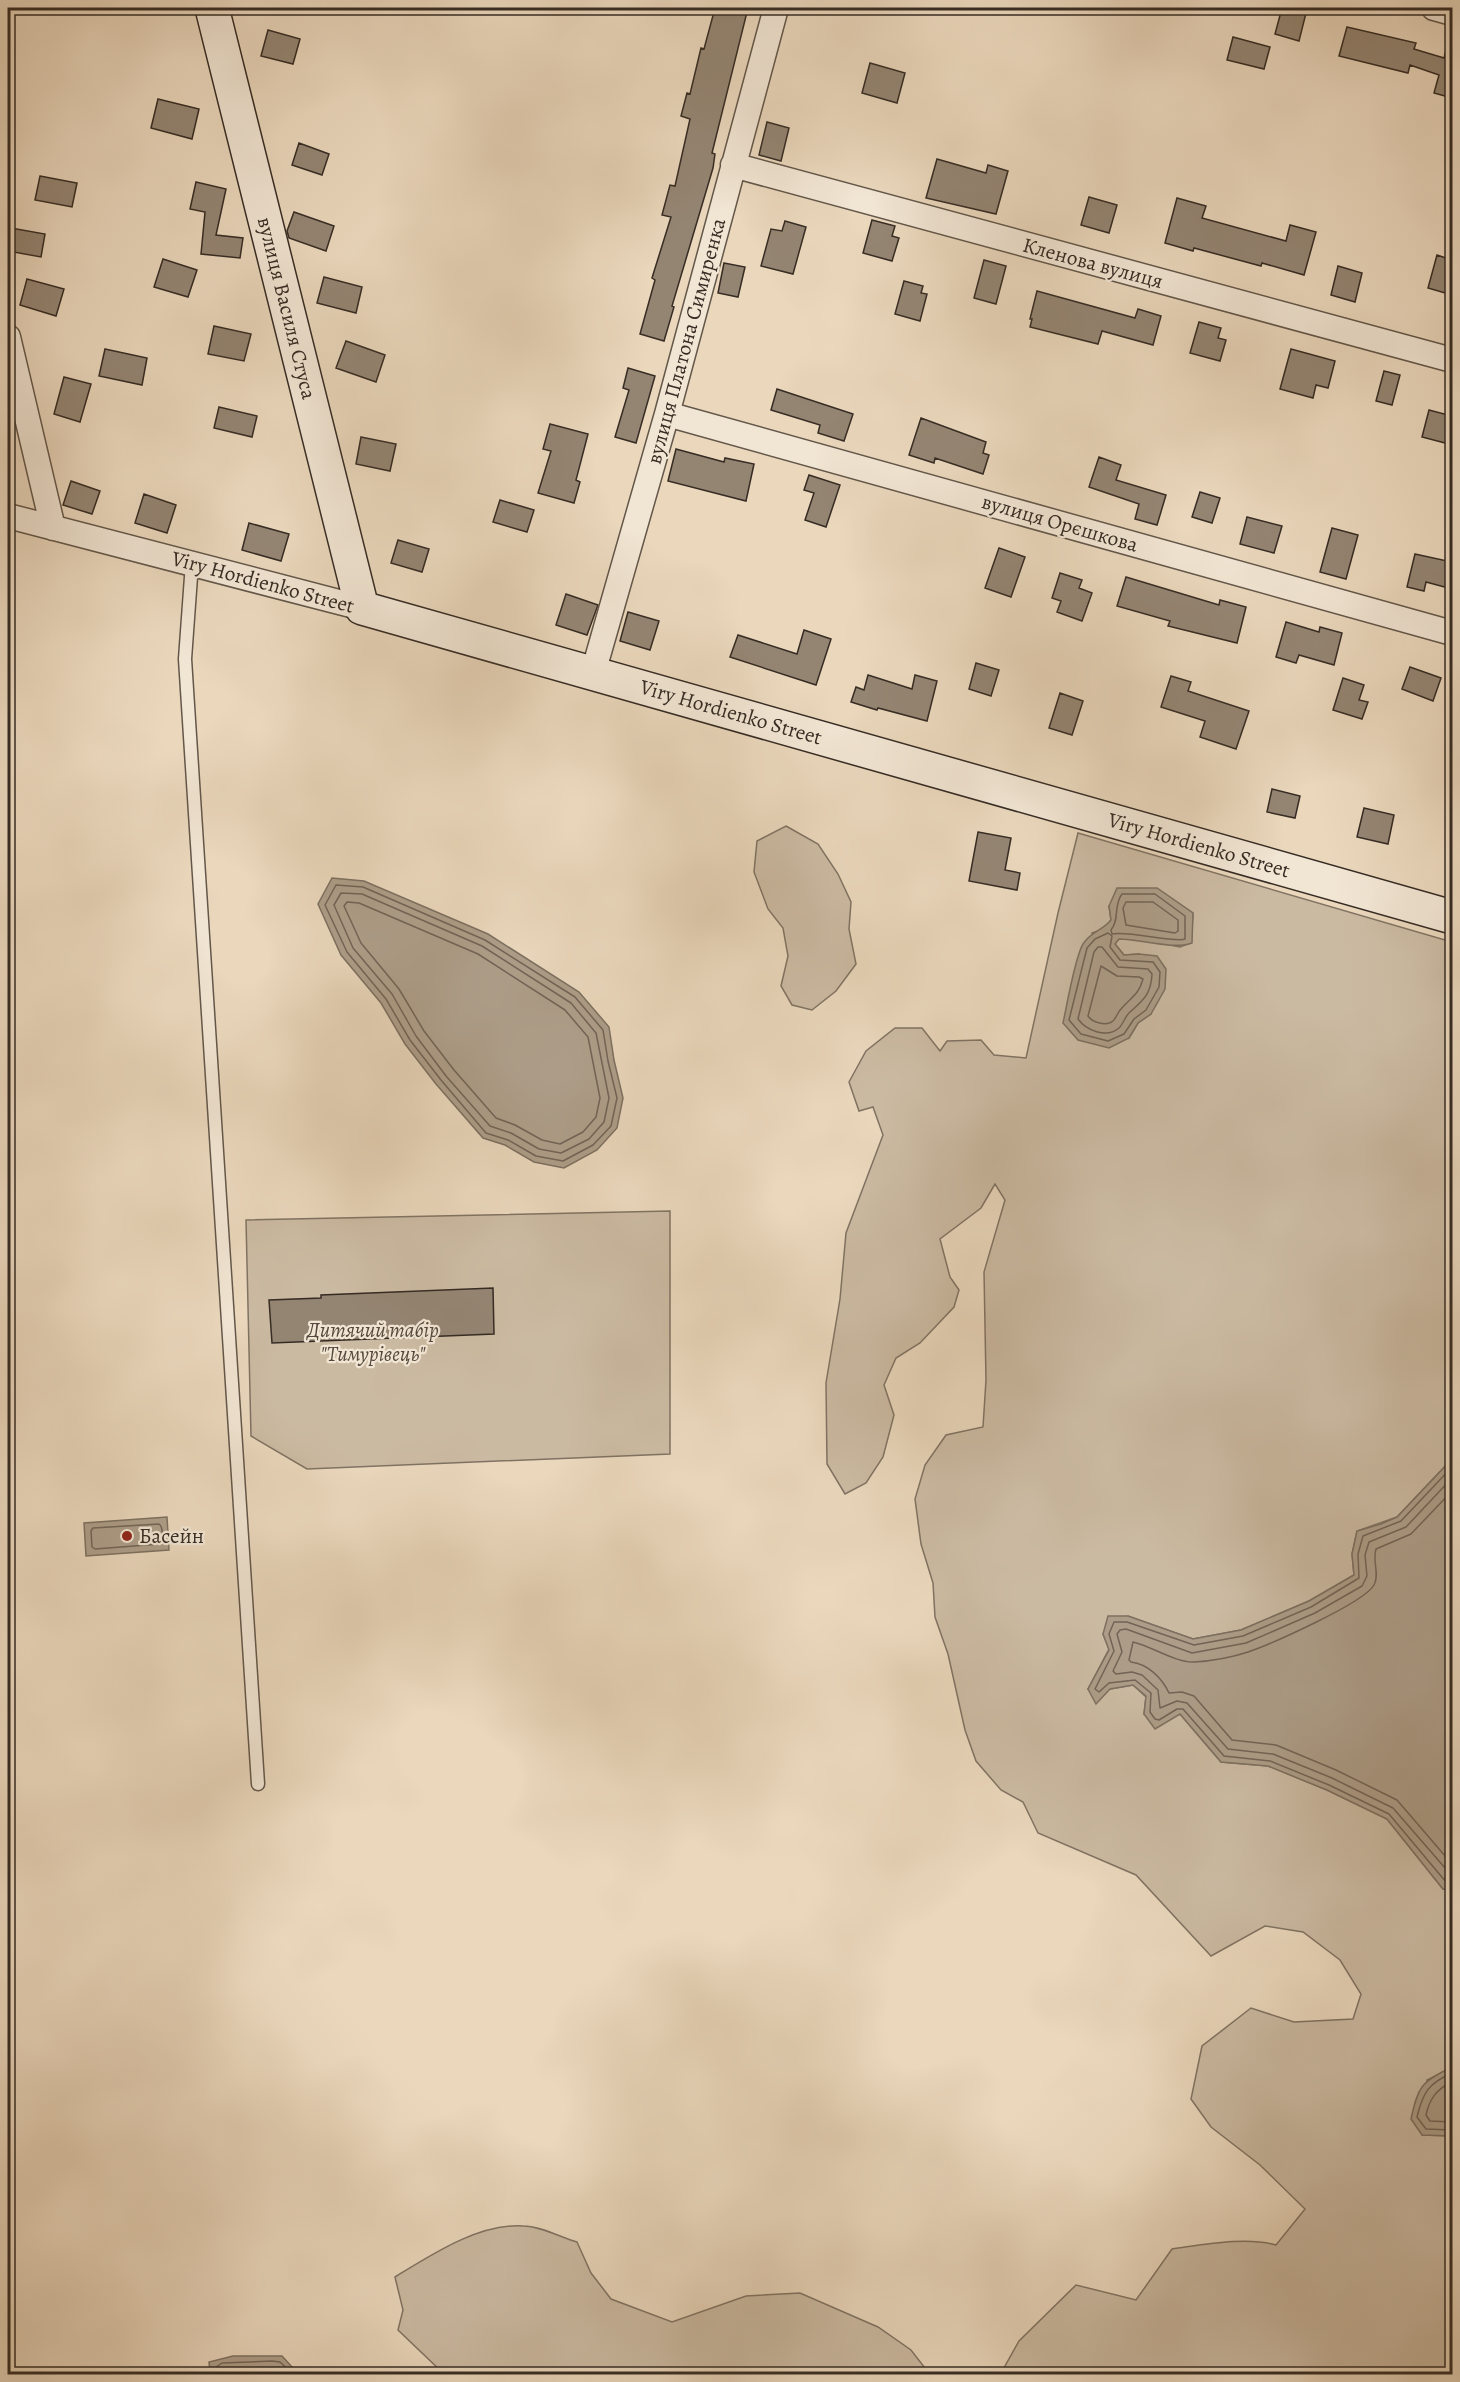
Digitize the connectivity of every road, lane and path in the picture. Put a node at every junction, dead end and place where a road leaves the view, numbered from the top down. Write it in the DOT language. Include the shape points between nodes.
graph roads {
  1 [pos="212,8"];
  2 [pos="776,8"];
  3 [pos="1434,8"];
  4 [pos="1452,13"];
  5 [pos="733,165"];
  6 [pos="8,337"];
  7 [pos="1452,360"];
  8 [pos="667,414"];
  9 [pos="8,516"];
  10 [pos="53,528"];
  11 [pos="192,563"];
  12 [pos="362,608"];
  13 [pos="1452,633"];
  14 [pos="593,673"];
  15 [pos="1452,917"];
  16 [pos="258,1784"];
  1 -- 12 [label="street, вулиця Василя Стуса"];
  2 -- 5 [label="street, вулиця Платона Симиренка"];
  3 -- 4 [label="street"];
  5 -- 7 [label="street, Кленова вулиця"];
  5 -- 8 [label="street, вулиця Платона Симиренка"];
  6 -- 10 [label="street"];
  8 -- 13 [label="street, вулиця Орєшкова"];
  8 -- 14 [label="street, вулиця Платона Симиренка"];
  9 -- 10 [label="street, Viry Hordienko Street"];
  10 -- 11 [label="street, Viry Hordienko Street"];
  11 -- 12 [label="street, Viry Hordienko Street"];
  11 -- 16 [label="lane" via="185,659"];
  12 -- 14 [label="street, Viry Hordienko Street"];
  14 -- 15 [label="street, Viry Hordienko Street"];
}
